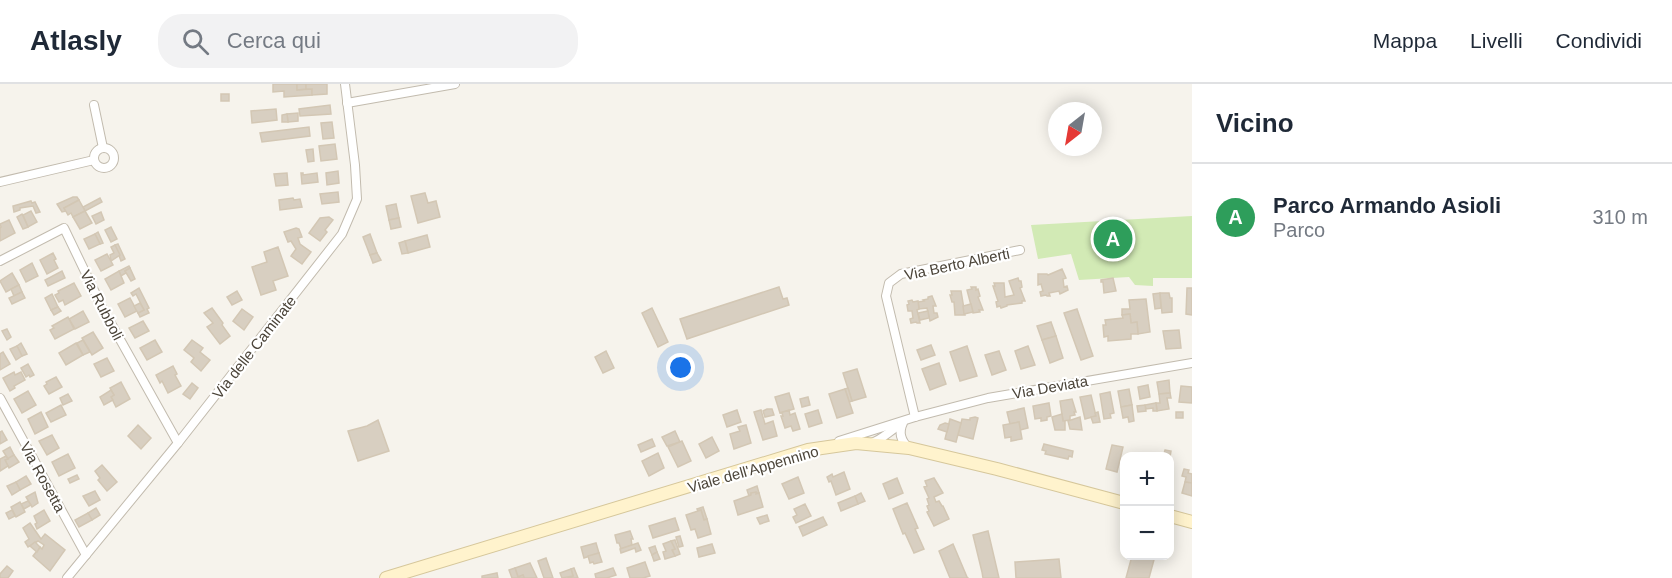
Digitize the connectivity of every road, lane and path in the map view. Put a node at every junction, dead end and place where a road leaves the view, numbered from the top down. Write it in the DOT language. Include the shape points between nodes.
graph roads {
  1 [pos="345,84"];
  2 [pos="455,84"];
  3 [pos="347,103"];
  4 [pos="94,105"];
  5 [pos="103,148"];
  6 [pos="94,160"];
  7 [pos="0,182"];
  8 [pos="1020,250"];
  9 [pos="0,261"];
  10 [pos="1192,363"];
  11 [pos="0,398"];
  12 [pos="910,420"];
  13 [pos="876,429"];
  14 [pos="178,443"];
  15 [pos="871,443"];
  16 [pos="909,448"];
  17 [pos="808,450"];
  18 [pos="1120,502"];
  19 [pos="1174,517"];
  20 [pos="1192,522"];
  21 [pos="86,555"];
  22 [pos="67,578"];
  23 [pos="387,578"];
  1 -- 3 [label="street, Via delle Caminate"];
  2 -- 3 [label="street"];
  3 -- 14 [label="street, Via delle Caminate" via="357,199 342,234"];
  4 -- 5 [label="street"];
  5 -- 6 [label="street" via="96,152"];
  5 -- 6 [label="street" via="113,155 111,165 102,168"];
  6 -- 7 [label="street"];
  8 -- 12 [label="street, Via Berto Alberti" via="901,274 889,283 886,296"];
  9 -- 14 [label="street, Via Rubboli" via="64,228 103,309"];
  10 -- 12 [label="street, Via Deviata" via="988,398"];
  11 -- 21 [label="street, Via Rosetta"];
  12 -- 13 [label="street, Via Deviata"];
  12 -- 15 [label="street, Via Deviata"];
  12 -- 16 [label="street" via="900,429 903,443"];
  13 -- 15 [label="street" via="869,437"];
  13 -- 17 [label="street, Via Deviata"];
  14 -- 21 [label="street, Via delle Caminate"];
  15 -- 16 [label="main road, Viale dell'Appennino"];
  15 -- 17 [label="main road, Viale dell'Appennino"];
  16 -- 18 [label="main road, Viale dell'Appennino"];
  17 -- 23 [label="main road, Viale dell'Appennino"];
  19 -- 20 [label="main road"];
  21 -- 22 [label="street, Via delle Caminate"];
}
